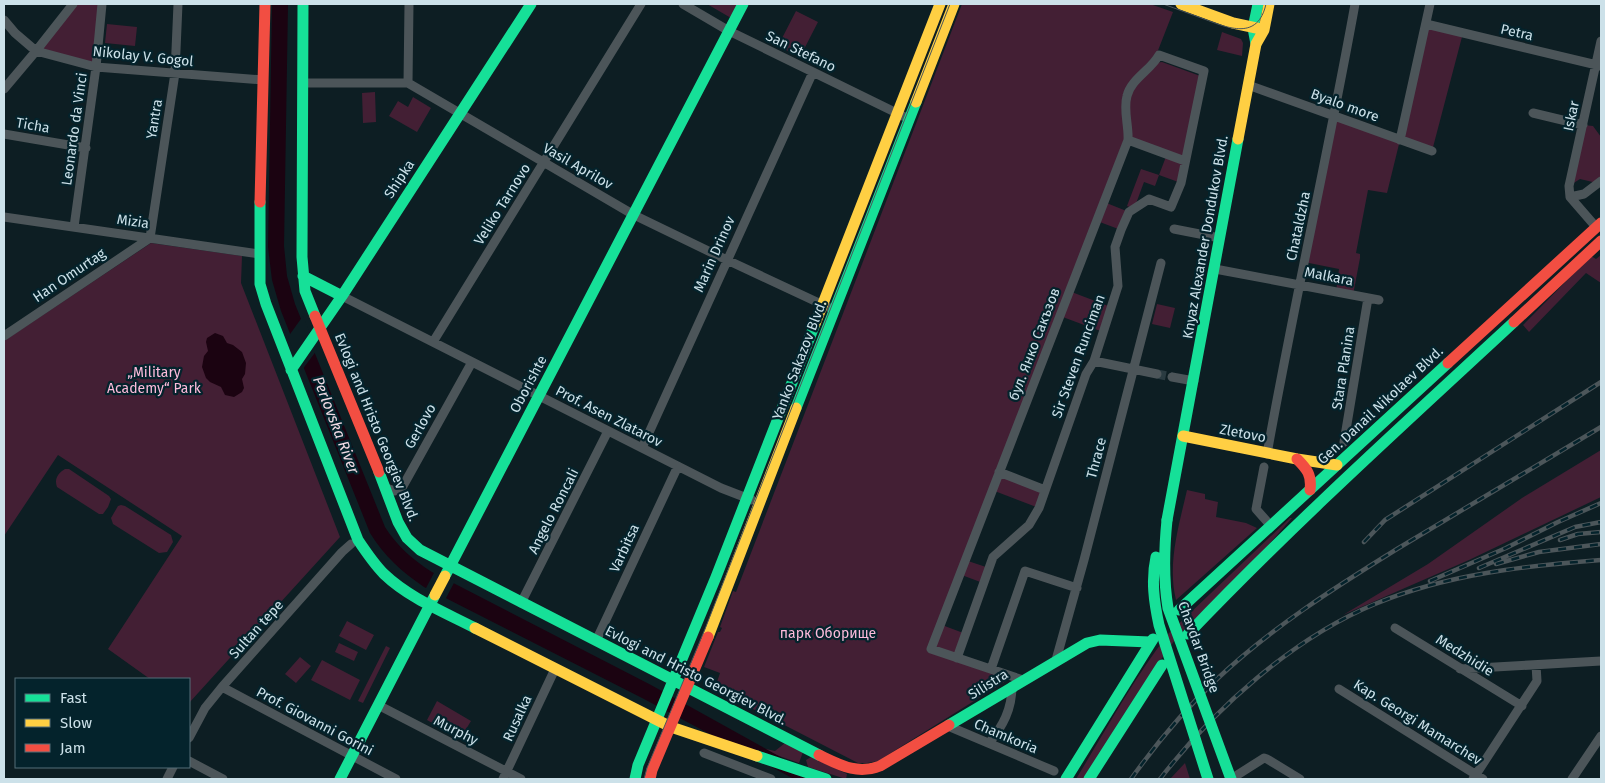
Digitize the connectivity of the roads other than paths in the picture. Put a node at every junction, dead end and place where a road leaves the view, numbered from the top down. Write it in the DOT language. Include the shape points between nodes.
graph roads {
  1 [pos="73,4"];
  2 [pos="102,4"];
  3 [pos="178,4"];
  4 [pos="265,4"];
  5 [pos="303,4"];
  6 [pos="409,4"];
  7 [pos="531,4"];
  8 [pos="641,4"];
  9 [pos="683,4"];
  10 [pos="743,4"];
  11 [pos="940,4"];
  12 [pos="954,4"];
  13 [pos="1181,4"];
  14 [pos="1258,4"];
  15 [pos="1269,4"];
  16 [pos="1355,4"];
  17 [pos="1430,4"];
  18 [pos="4,20"];
  19 [pos="1426,24"];
  20 [pos="1259,29"];
  21 [pos="729,31"];
  22 [pos="1601,41"];
  23 [pos="36,51"];
  24 [pos="1159,55"];
  25 [pos="1599,66"];
  26 [pos="96,67"];
  27 [pos="813,72"];
  28 [pos="175,73"];
  29 [pos="264,80"];
  30 [pos="303,83"];
  31 [pos="408,83"];
  32 [pos="1248,85"];
  33 [pos="4,89"];
  34 [pos="460,113"];
  35 [pos="897,113"];
  36 [pos="1533,113"];
  37 [pos="1335,116"];
  38 [pos="909,119"];
  39 [pos="1583,125"];
  40 [pos="4,134"];
  41 [pos="1128,140"];
  42 [pos="1400,140"];
  43 [pos="86,148"];
  44 [pos="1432,151"];
  45 [pos="1185,161"];
  46 [pos="544,162"];
  47 [pos="1601,181"];
  48 [pos="1570,197"];
  49 [pos="634,215"];
  50 [pos="4,217"];
  51 [pos="1598,225"];
  52 [pos="74,227"];
  53 [pos="1174,230"];
  54 [pos="150,238"];
  55 [pos="1220,238"];
  56 [pos="1601,241"];
  57 [pos="259,254"];
  58 [pos="726,260"];
  59 [pos="1161,263"];
  60 [pos="1215,268"];
  61 [pos="303,276"];
  62 [pos="1299,285"];
  63 [pos="342,296"];
  64 [pos="1368,298"];
  65 [pos="1380,300"];
  66 [pos="822,305"];
  67 [pos="834,310"];
  68 [pos="320,327"];
  69 [pos="4,336"];
  70 [pos="432,342"];
  71 [pos="1094,361"];
  72 [pos="472,362"];
  73 [pos="291,370"];
  74 [pos="1134,370"];
  75 [pos="1157,374"];
  76 [pos="1172,377"];
  77 [pos="1194,382"];
  78 [pos="539,396"];
  79 [pos="608,431"];
  80 [pos="1183,436"];
  81 [pos="1344,442"];
  82 [pos="642,448"];
  83 [pos="1267,454"];
  84 [pos="1297,460"];
  85 [pos="678,466"];
  86 [pos="1337,466"];
  87 [pos="1264,467"];
  88 [pos="999,472"];
  89 [pos="1348,477"];
  90 [pos="386,488"];
  91 [pos="1046,490"];
  92 [pos="1310,490"];
  93 [pos="746,498"];
  94 [pos="1326,498"];
  95 [pos="759,503"];
  96 [pos="1167,520"];
  97 [pos="1271,526"];
  98 [pos="351,544"];
  99 [pos="448,571"];
  100 [pos="1077,588"];
  101 [pos="433,600"];
  102 [pos="521,603"];
  103 [pos="1179,610"];
  104 [pos="1395,628"];
  105 [pos="1188,634"];
  106 [pos="596,641"];
  107 [pos="1123,641"];
  108 [pos="958,658"];
  109 [pos="1056,660"];
  110 [pos="1601,662"];
  111 [pos="1162,665"];
  112 [pos="1536,665"];
  113 [pos="1135,667"];
  114 [pos="555,669"];
  115 [pos="991,669"];
  116 [pos="1460,669"];
  117 [pos="1023,680"];
  118 [pos="674,681"];
  119 [pos="1012,686"];
  120 [pos="222,687"];
  121 [pos="688,688"];
  122 [pos="1339,689"];
  123 [pos="378,705"];
  124 [pos="1522,706"];
  125 [pos="657,720"];
  126 [pos="948,726"];
  127 [pos="671,727"];
  128 [pos="190,736"];
  129 [pos="1601,736"];
  130 [pos="989,743"];
  131 [pos="815,752"];
  132 [pos="704,753"];
  133 [pos="352,756"];
  134 [pos="190,762"];
  135 [pos="1054,771"];
  136 [pos="803,772"];
  137 [pos="876,774"];
  138 [pos="505,776"];
  139 [pos="1477,778"];
  140 [pos="223,779"];
  141 [pos="340,779"];
  142 [pos="396,779"];
  143 [pos="521,779"];
  144 [pos="635,779"];
  145 [pos="650,779"];
  146 [pos="771,779"];
  147 [pos="826,779"];
  148 [pos="1066,779"];
  149 [pos="1089,779"];
  150 [pos="1208,779"];
  151 [pos="1231,779"];
  152 [pos="1300,779"];
  153 [pos="1572,779"];
  1 -- 23 [label="street"];
  2 -- 26 [label="street, Leonardo da Vinci"];
  3 -- 28 [label="street, Yantra"];
  4 -- 29 [label="main road"];
  5 -- 30 [label="main road, Evlogi and Hristo Georgiev Blvd."];
  6 -- 31 [label="street"];
  7 -- 34 [label="main road, Shipka"];
  8 -- 46 [label="street, Veliko Tarnovo"];
  9 -- 21 [label="street, San Stefano"];
  10 -- 21 [label="main road, Oborishte"];
  11 -- 35 [label="main road, Yanko Sakazov Blvd."];
  12 -- 38 [label="main road, Yanko Sakazov Blvd."];
  13 -- 20 [label="main road"];
  14 -- 20 [label="main road, Knyaz Alexander Dondukov Blvd."];
  15 -- 20 [label="main road, Knyaz Alexander Dondukov Blvd."];
  16 -- 37 [label="street, Chataldzha"];
  17 -- 19 [label="street"];
  18 -- 23 [label="street, Nikolay V. Gogol"];
  19 -- 25 [label="street, Petra"];
  19 -- 42 [label="street"];
  20 -- 32 [label="main road, Knyaz Alexander Dondukov Blvd."];
  21 -- 27 [label="street, San Stefano"];
  21 -- 49 [label="main road, Oborishte"];
  22 -- 25 [label="street, Iskar"];
  23 -- 26 [label="street, Nikolay V. Gogol"];
  23 -- 33 [label="street"];
  24 -- 41 [label="street, бул. Янко Сакъзов" via="1131,86 1127,96"];
  24 -- 45 [label="street, Sir Steven Runciman" via="1204,71"];
  25 -- 39 [label="street, Iskar"];
  26 -- 28 [label="street, Nikolay V. Gogol"];
  26 -- 43 [label="street, Leonardo da Vinci"];
  27 -- 35 [label="street, San Stefano"];
  27 -- 58 [label="street, Marin Drinov"];
  28 -- 29 [label="street, Nikolay V. Gogol"];
  28 -- 54 [label="street, Yantra"];
  29 -- 57 [label="main road"];
  30 -- 31 [label="street, Vasil Aprilov"];
  30 -- 61 [label="main road, Evlogi and Hristo Georgiev Blvd."];
  31 -- 34 [label="street, Vasil Aprilov"];
  32 -- 37 [label="street, Byalo more"];
  32 -- 55 [label="main road, Knyaz Alexander Dondukov Blvd."];
  34 -- 46 [label="street, Vasil Aprilov"];
  34 -- 63 [label="main road, Shipka"];
  35 -- 38 [label="street, San Stefano"];
  35 -- 66 [label="main road, Yanko Sakazov Blvd."];
  36 -- 39 [label="street"];
  37 -- 42 [label="street, Byalo more"];
  37 -- 62 [label="street, Chataldzha"];
  38 -- 67 [label="main road, Yanko Sakazov Blvd."];
  39 -- 48 [label="street, Iskar" via="1569,186"];
  40 -- 43 [label="street, Ticha"];
  41 -- 45 [label="street"];
  41 -- 88 [label="street, бул. Янко Сакъзов"];
  42 -- 44 [label="street, Byalo more"];
  43 -- 52 [label="street, Leonardo da Vinci"];
  45 -- 71 [label="street, Sir Steven Runciman" via="1171,207 1149,199 1129,212 1115,247 1118,286"];
  46 -- 49 [label="street, Vasil Aprilov"];
  46 -- 70 [label="street, Veliko Tarnovo"];
  47 -- 48 [label="street" via="1584,194"];
  48 -- 51 [label="street"];
  49 -- 58 [label="street, Vasil Aprilov"];
  49 -- 78 [label="main road, Oborishte"];
  50 -- 52 [label="street, Mizia"];
  51 -- 86 [label="main road, Gen. Danail Nikolaev Blvd."];
  52 -- 54 [label="street, Mizia"];
  53 -- 55 [label="street"];
  54 -- 57 [label="street, Mizia"];
  54 -- 69 [label="street, Han Omurtag"];
  55 -- 60 [label="main road, Knyaz Alexander Dondukov Blvd."];
  56 -- 89 [label="main road"];
  57 -- 73 [label="main road" via="260,284"];
  58 -- 66 [label="street, Vasil Aprilov"];
  58 -- 82 [label="street, Marin Drinov"];
  59 -- 74 [label="street, Thrace"];
  60 -- 62 [label="street, Malkara"];
  60 -- 77 [label="main road, Knyaz Alexander Dondukov Blvd."];
  61 -- 63 [label="main road"];
  61 -- 68 [label="main road, Evlogi and Hristo Georgiev Blvd." via="305,291"];
  62 -- 64 [label="street, Malkara"];
  62 -- 83 [label="street, Chataldzha"];
  63 -- 68 [label="main road, Shipka"];
  63 -- 70 [label="street, Prof. Asen Zlatarov"];
  64 -- 65 [label="street, Malkara"];
  64 -- 81 [label="street, Stara Planina"];
  66 -- 67 [label="street, Vasil Aprilov"];
  66 -- 93 [label="main road, Yanko Sakazov Blvd."];
  67 -- 95 [label="main road, Yanko Sakazov Blvd."];
  68 -- 73 [label="main road, Shipka"];
  68 -- 90 [label="main road, Evlogi and Hristo Georgiev Blvd."];
  70 -- 72 [label="street, Prof. Asen Zlatarov"];
  71 -- 74 [label="street"];
  71 -- 91 [label="street, Sir Steven Runciman" via="1086,374"];
  72 -- 78 [label="street, Prof. Asen Zlatarov"];
  72 -- 90 [label="street, Gerlovo" via="403,486 395,491"];
  73 -- 101 [label="main road" via="358,540 386,575 407,591"];
  74 -- 75 [label="street"];
  74 -- 100 [label="street, Thrace"];
  76 -- 77 [label="street"];
  77 -- 80 [label="main road, Knyaz Alexander Dondukov Blvd."];
  78 -- 79 [label="street, Prof. Asen Zlatarov"];
  78 -- 99 [label="main road, Oborishte"];
  79 -- 82 [label="street, Prof. Asen Zlatarov"];
  79 -- 102 [label="street, Angelo Roncali"];
  80 -- 83 [label="main road, Zletovo"];
  80 -- 96 [label="main road, Chavdar Bridge"];
  82 -- 85 [label="street, Prof. Asen Zlatarov"];
  83 -- 84 [label="main road, Zletovo"];
  84 -- 86 [label="main road, Zletovo"];
  84 -- 92 [label="main road" via="1310,473"];
  85 -- 93 [label="street, Prof. Asen Zlatarov"];
  85 -- 106 [label="street, Varbitsa"];
  86 -- 89 [label="main road"];
  86 -- 92 [label="main road, Gen. Danail Nikolaev Blvd."];
  86 -- 94 [label="main road"];
  87 -- 97 [label="street" via="1256,509"];
  88 -- 91 [label="street"];
  88 -- 108 [label="street, бул. Янко Сакъзов" via="931,649"];
  89 -- 94 [label="main road"];
  90 -- 99 [label="main road, Evlogi and Hristo Georgiev Blvd." via="407,538"];
  91 -- 108 [label="street, Sir Steven Runciman" via="1029,525 993,558"];
  92 -- 97 [label="main road, Gen. Danail Nikolaev Blvd."];
  93 -- 95 [label="street, Prof. Asen Zlatarov"];
  93 -- 118 [label="main road, Yanko Sakazov Blvd."];
  94 -- 105 [label="main road"];
  95 -- 121 [label="main road, Yanko Sakazov Blvd."];
  96 -- 150 [label="main road, Chavdar Bridge, bridge" via="1155,561 1153,600"];
  96 -- 151 [label="main road, Chavdar Bridge, bridge" via="1163,572 1168,608"];
  97 -- 103 [label="main road, Gen. Danail Nikolaev Blvd."];
  98 -- 120 [label="street, Sultan tepe"];
  99 -- 101 [label="main road, Oborishte, bridge"];
  99 -- 102 [label="main road, Evlogi and Hristo Georgiev Blvd."];
  100 -- 109 [label="street, Thrace"];
  100 -- 115 [label="street" via="1025,571"];
  101 -- 114 [label="main road"];
  101 -- 123 [label="main road, Oborishte"];
  102 -- 106 [label="main road, Evlogi and Hristo Georgiev Blvd."];
  104 -- 116 [label="street, Medzhidie"];
  106 -- 118 [label="main road, Evlogi and Hristo Georgiev Blvd."];
  107 -- 109 [label="main road, Silistra" via="1087,643"];
  107 -- 113 [label="main road" via="1134,648"];
  107 -- 113 [label="main road, Silistra" via="1152,640"];
  108 -- 115 [label="street"];
  109 -- 117 [label="main road, Silistra"];
  110 -- 112 [label="street"];
  111 -- 149 [label="main road"];
  112 -- 116 [label="street"];
  112 -- 124 [label="street" via="1537,681"];
  113 -- 148 [label="main road"];
  114 -- 125 [label="main road"];
  114 -- 138 [label="street, Rusalka"];
  115 -- 117 [label="street"];
  116 -- 124 [label="street, Medzhidie"];
  117 -- 119 [label="main road, Silistra"];
  118 -- 121 [label="main road, Evlogi and Hristo Georgiev Blvd."];
  118 -- 125 [label="main road, Yanko Sakazov Blvd."];
  119 -- 126 [label="main road, Silistra"];
  119 -- 130 [label="street" via="1006,719"];
  120 -- 128 [label="street, Sultan tepe" via="205,708"];
  120 -- 133 [label="street, Prof. Giovanni Gorini"];
  121 -- 127 [label="main road, Yanko Sakazov Blvd."];
  121 -- 131 [label="main road, Evlogi and Hristo Georgiev Blvd."];
  122 -- 139 [label="street, Kap. Georgi Mamarchev"];
  123 -- 133 [label="main road, Oborishte"];
  123 -- 138 [label="street, Murphy"];
  124 -- 139 [label="street"];
  125 -- 127 [label="main road"];
  125 -- 144 [label="main road, Yanko Sakazov Blvd."];
  126 -- 130 [label="street, Chamkoria"];
  126 -- 137 [label="main road, Silistra"];
  127 -- 136 [label="main road"];
  127 -- 145 [label="main road, Yanko Sakazov Blvd."];
  129 -- 153 [label="street"];
  130 -- 135 [label="street, Chamkoria"];
  131 -- 136 [label="main road" via="803,760"];
  131 -- 137 [label="main road, Evlogi and Hristo Georgiev Blvd." via="850,769"];
  132 -- 146 [label="street"];
  133 -- 141 [label="main road, Oborishte"];
  133 -- 142 [label="street, Prof. Giovanni Gorini"];
  134 -- 140 [label="street"];
  136 -- 147 [label="main road"];
  138 -- 143 [label="street, Murphy"];
  151 -- 152 [label="street" via="1264,758"];
}
